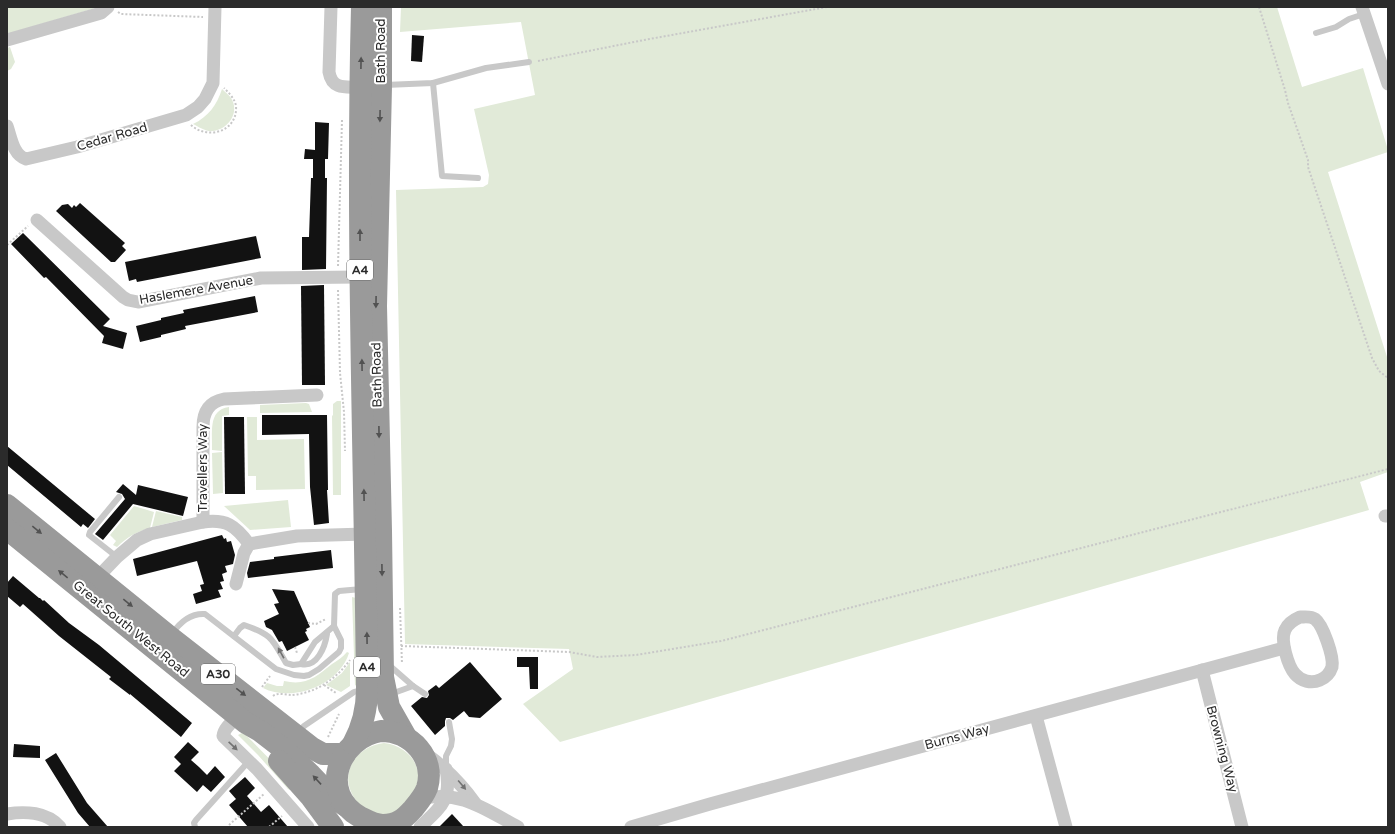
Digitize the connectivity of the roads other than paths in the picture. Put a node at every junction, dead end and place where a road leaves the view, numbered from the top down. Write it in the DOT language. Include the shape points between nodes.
graph roads {
  1 [pos="331,7"];
  2 [pos="362,7"];
  3 [pos="381,7"];
  4 [pos="112,9"];
  5 [pos="1363,10"];
  6 [pos="215,12"];
  7 [pos="1316,33"];
  8 [pos="7,40"];
  9 [pos="529,62"];
  10 [pos="433,83"];
  11 [pos="1388,84"];
  12 [pos="371,86"];
  13 [pos="7,126"];
  14 [pos="478,178"];
  15 [pos="37,220"];
  16 [pos="360,277"];
  17 [pos="318,395"];
  18 [pos="118,497"];
  19 [pos="7,505"];
  20 [pos="203,522"];
  21 [pos="7,529"];
  22 [pos="365,534"];
  23 [pos="249,544"];
  24 [pos="117,557"];
  25 [pos="97,578"];
  26 [pos="236,584"];
  27 [pos="366,588"];
  28 [pos="334,626"];
  29 [pos="327,634"];
  30 [pos="234,636"];
  31 [pos="170,637"];
  32 [pos="1284,648"];
  33 [pos="383,660"];
  34 [pos="301,664"];
  35 [pos="1202,670"];
  36 [pos="412,686"];
  37 [pos="376,692"];
  38 [pos="425,694"];
  39 [pos="1036,716"];
  40 [pos="242,719"];
  41 [pos="449,722"];
  42 [pos="296,735"];
  43 [pos="413,744"];
  44 [pos="349,749"];
  45 [pos="249,760"];
  46 [pos="446,769"];
  47 [pos="421,799"];
  48 [pos="444,800"];
  49 [pos="476,803"];
  50 [pos="7,814"];
  51 [pos="354,816"];
  52 [pos="408,824"];
  53 [pos="60,827"];
  54 [pos="195,827"];
  55 [pos="308,827"];
  56 [pos="333,827"];
  57 [pos="518,827"];
  58 [pos="631,827"];
  59 [pos="1066,827"];
  60 [pos="1242,827"];
  1 -- 12 [label="street, Bath Road" via="330,80 343,87"];
  12 -- 2 [label="highway, Bath Road / A4, one-way"];
  3 -- 12 [label="highway, Bath Road / A4"];
  4 -- 8 [label="street"];
  5 -- 7 [label="lane" via="1336,27"];
  5 -- 11 [label="street"];
  6 -- 13 [label="street, Cedar Road" via="213,83 205,99 186,115 30,158 21,158 15,151"];
  9 -- 10 [label="lane" via="486,68"];
  10 -- 12 [label="lane"];
  10 -- 14 [label="lane" via="442,176"];
  16 -- 12 [label="highway, Bath Road / A4, one-way"];
  12 -- 33 [label="highway, Bath Road / A4, one-way"];
  15 -- 16 [label="street, Haslemere Avenue" via="123,297 138,302 261,278"];
  22 -- 16 [label="highway, Bath Road / A4, one-way"];
  17 -- 20 [label="street, Travellers Way" via="224,399 210,405 203,420"];
  18 -- 24 [label="lane" via="89,535"];
  19 -- 25 [label="highway, Great South West Road / A30, one-way"];
  20 -- 23 [label="street, Travellers Way" via="226,523 241,533"];
  20 -- 24 [label="street, Travellers Way" via="150,534 137,540"];
  40 -- 21 [label="highway, Great South West Road / A30, one-way"];
  22 -- 23 [label="street" via="297,536"];
  22 -- 27 [label="highway, Bath Road / A4"];
  23 -- 26 [label="street"];
  24 -- 25 [label="street, Travellers Way"];
  25 -- 31 [label="highway, Great South West Road / A30, one-way"];
  27 -- 28 [label="lane" via="336,593"];
  37 -- 27 [label="highway, Bath Road / A4, one-way"];
  28 -- 29 [label="lane"];
  28 -- 30 [label="lane" via="341,640 340,650 320,669 304,676 276,668"];
  29 -- 34 [label="lane" via="315,642"];
  29 -- 34 [label="lane" via="318,657 311,664"];
  30 -- 31 [label="lane" via="207,615 202,614 184,619"];
  34 -- 30 [label="lane, one-way" via="286,663 273,641 260,630 244,625"];
  31 -- 42 [label="highway, Great South West Road / A30, one-way"];
  32 -- 32 [label="street" via="1284,632 1291,621 1300,616 1313,618 1322,627 1331,656 1332,667 1327,677 1307,682 1295,674"];
  32 -- 35 [label="street, Burns Way"];
  33 -- 36 [label="lane"];
  33 -- 37 [label="highway, Bath Road / A4" via="383,677"];
  35 -- 39 [label="street, Burns Way"];
  35 -- 60 [label="street, Browning Way"];
  36 -- 37 [label="lane"];
  36 -- 38 [label="lane"];
  37 -- 42 [label="lane" via="357,691 304,726"];
  37 -- 43 [label="highway, Bath Road / A4"];
  37 -- 44 [label="highway, Bath Road / A4"];
  39 -- 58 [label="street, Burns Way"];
  39 -- 59 [label="street"];
  40 -- 45 [label="street, one-way" via="227,728 223,736"];
  51 -- 40 [label="highway, Great South West Road / A30, one-way" via="286,750"];
  40 -- 56 [label="highway" via="311,797"];
  41 -- 46 [label="lane" via="452,739 446,756"];
  42 -- 44 [label="highway, Great South West Road / A30" via="323,754"];
  43 -- 44 [label="highway" via="392,731 382,731 368,735"];
  43 -- 46 [label="street"];
  43 -- 47 [label="highway" via="427,764 427,788"];
  44 -- 51 [label="highway" via="338,766 337,779 340,795"];
  45 -- 54 [label="lane" via="196,820"];
  45 -- 55 [label="street"];
  46 -- 48 [label="street" via="448,777"];
  46 -- 49 [label="street, one-way"];
  47 -- 48 [label="street" via="431,796"];
  47 -- 52 [label="highway"];
  48 -- 49 [label="street" via="456,797"];
  48 -- 52 [label="street"];
  49 -- 57 [label="street"];
  50 -- 53 [label="street" via="38,814"];
  51 -- 52 [label="highway" via="381,825"];
}
